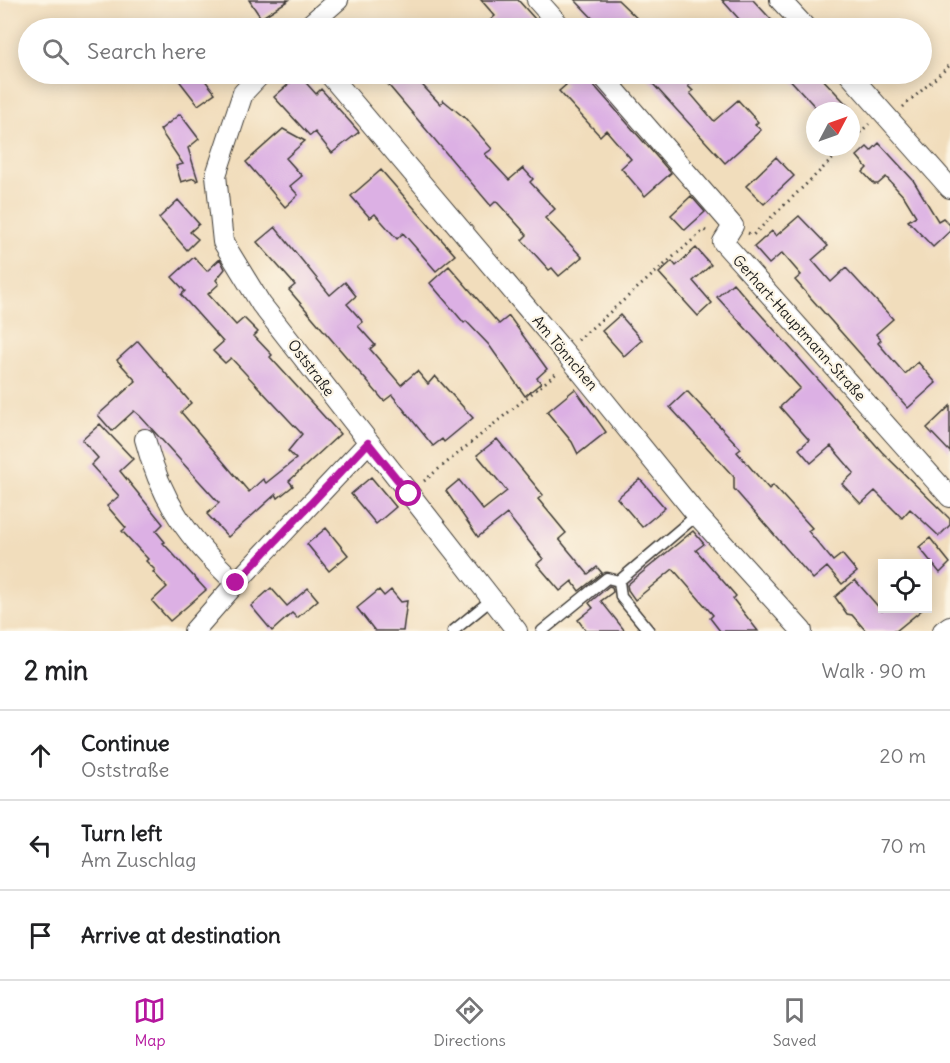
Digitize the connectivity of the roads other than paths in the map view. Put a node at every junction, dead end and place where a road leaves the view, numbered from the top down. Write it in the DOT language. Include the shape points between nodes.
graph roads {
  1 [pos="338,0"];
  2 [pos="537,0"];
  3 [pos="780,0"];
  4 [pos="317,18"];
  5 [pos="553,18"];
  6 [pos="797,18"];
  7 [pos="252,84"];
  8 [pos="337,84"];
  9 [pos="610,84"];
  10 [pos="858,84"];
  11 [pos="950,188"];
  12 [pos="145,440"];
  13 [pos="368,443"];
  14 [pos="950,497"];
  15 [pos="697,515"];
  16 [pos="619,581"];
  17 [pos="236,583"];
  18 [pos="491,600"];
  19 [pos="950,626"];
  20 [pos="194,631"];
  21 [pos="453,631"];
  22 [pos="517,631"];
  23 [pos="542,631"];
  24 [pos="648,631"];
  25 [pos="802,631"];
  26 [pos="943,631"];
  1 -- 4 [label="street"];
  2 -- 5 [label="street"];
  3 -- 6 [label="street"];
  7 -- 13 [label="street, Oststraße" via="243,93 216,175 224,242 261,304"];
  8 -- 15 [label="street, Am Tönnchen" via="625,424"];
  9 -- 14 [label="street, Gerhart-Hauptmann-Straße" via="733,226 723,242"];
  10 -- 11 [label="street"];
  12 -- 17 [label="street" via="152,466 177,516 203,553"];
  13 -- 17 [label="street"];
  13 -- 18 [label="street, Oststraße"];
  15 -- 16 [label="lane"];
  15 -- 25 [label="street, Am Tönnchen"];
  16 -- 23 [label="lane" via="607,578"];
  16 -- 24 [label="lane" via="621,597"];
  17 -- 20 [label="street"];
  18 -- 21 [label="lane"];
  18 -- 22 [label="street, Oststraße"];
  19 -- 26 [label="street"];
}
